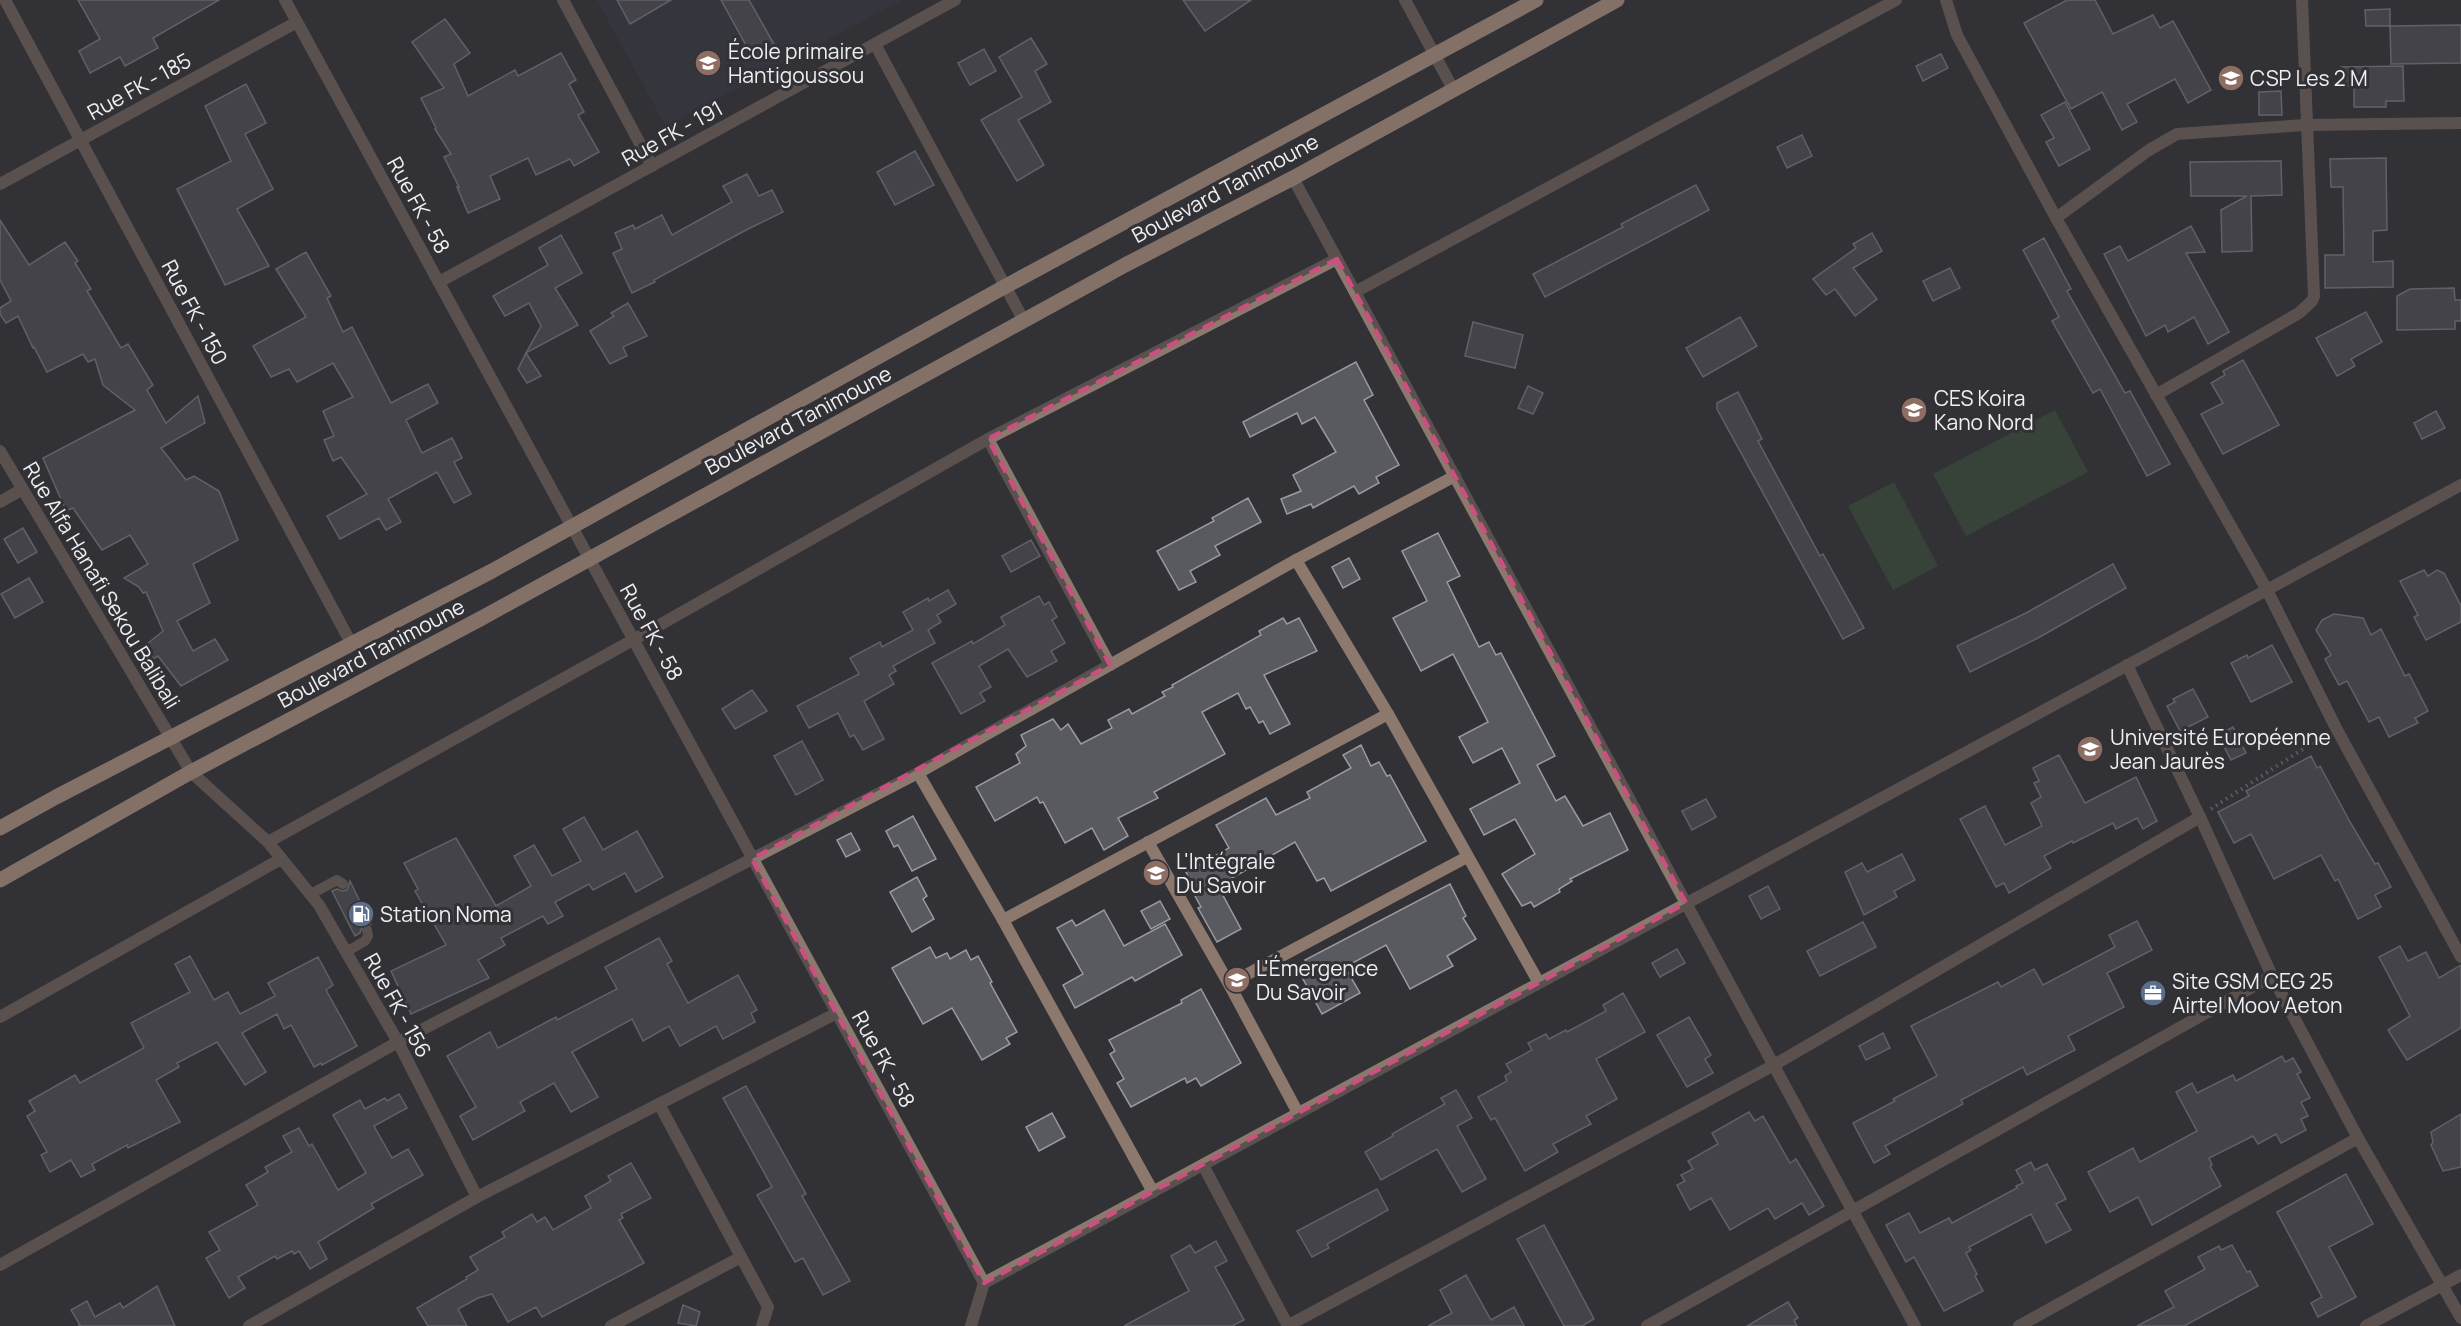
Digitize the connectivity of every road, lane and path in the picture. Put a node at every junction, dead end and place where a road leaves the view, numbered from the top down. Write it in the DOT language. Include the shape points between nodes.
graph roads {
  1 [pos="5,0"];
  2 [pos="285,0"];
  3 [pos="563,0"];
  4 [pos="955,0"];
  5 [pos="1405,0"];
  6 [pos="1536,0"];
  7 [pos="1617,0"];
  8 [pos="1896,0"];
  9 [pos="1946,0"];
  10 [pos="2302,0"];
  11 [pos="297,22"];
  12 [pos="875,44"];
  13 [pos="1435,56"];
  14 [pos="1453,89"];
  15 [pos="2461,123"];
  16 [pos="2305,125"];
  17 [pos="81,140"];
  18 [pos="652,166"];
  19 [pos="1293,178"];
  20 [pos="0,184"];
  21 [pos="2056,218"];
  22 [pos="1337,260"];
  23 [pos="439,282"];
  24 [pos="1006,285"];
  25 [pos="1355,292"];
  26 [pos="1024,321"];
  27 [pos="2156,395"];
  28 [pos="988,439"];
  29 [pos="0,452"];
  30 [pos="1455,476"];
  31 [pos="2461,484"];
  32 [pos="21,490"];
  33 [pos="0,502"];
  34 [pos="571,525"];
  35 [pos="588,557"];
  36 [pos="1296,561"];
  37 [pos="2267,590"];
  38 [pos="633,640"];
  39 [pos="351,643"];
  40 [pos="1110,665"];
  41 [pos="2127,665"];
  42 [pos="1388,714"];
  43 [pos="2336,728"];
  44 [pos="170,739"];
  45 [pos="191,772"];
  46 [pos="918,773"];
  47 [pos="2200,817"];
  48 [pos="0,828"];
  49 [pos="268,842"];
  50 [pos="1148,842"];
  51 [pos="1467,856"];
  52 [pos="281,859"];
  53 [pos="753,859"];
  54 [pos="0,880"];
  55 [pos="343,884"];
  56 [pos="311,894"];
  57 [pos="1686,903"];
  58 [pos="1003,920"];
  59 [pos="367,930"];
  60 [pos="346,952"];
  61 [pos="2461,957"];
  62 [pos="2272,976"];
  63 [pos="1539,983"];
  64 [pos="1229,984"];
  65 [pos="837,1013"];
  66 [pos="0,1017"];
  67 [pos="398,1042"];
  68 [pos="1774,1065"];
  69 [pos="658,1104"];
  70 [pos="1298,1113"];
  71 [pos="2358,1138"];
  72 [pos="1203,1165"];
  73 [pos="1153,1192"];
  74 [pos="477,1197"];
  75 [pos="1853,1212"];
  76 [pos="741,1257"];
  77 [pos="0,1265"];
  78 [pos="2461,1275"];
  79 [pos="984,1283"];
  80 [pos="2442,1285"];
  81 [pos="2461,1318"];
  82 [pos="613,1325"];
  83 [pos="249,1326"];
  84 [pos="762,1326"];
  85 [pos="971,1326"];
  86 [pos="1287,1326"];
  87 [pos="1647,1326"];
  88 [pos="1915,1326"];
  89 [pos="2019,1326"];
  90 [pos="2366,1326"];
  1 -- 17 [label="street, Rue FK - 150"];
  2 -- 11 [label="street, Rue FK - 58"];
  3 -- 18 [label="street"];
  4 -- 12 [label="street, Rue FK - 191"];
  5 -- 13 [label="street"];
  6 -- 13 [label="main road, Boulevard Tanimoune"];
  7 -- 14 [label="main road, Boulevard Tanimoune"];
  8 -- 25 [label="street"];
  9 -- 21 [label="street" via="1957,35"];
  10 -- 16 [label="street"];
  11 -- 17 [label="street, Rue FK - 185"];
  11 -- 23 [label="street, Rue FK - 58"];
  12 -- 18 [label="street, Rue FK - 191"];
  12 -- 24 [label="street"];
  13 -- 14 [label="street"];
  13 -- 24 [label="main road, Boulevard Tanimoune"];
  14 -- 19 [label="main road, Boulevard Tanimoune"];
  15 -- 16 [label="street"];
  16 -- 21 [label="street" via="2177,134"];
  16 -- 27 [label="street" via="2312,301 2299,313"];
  17 -- 20 [label="street, Rue FK - 185"];
  17 -- 39 [label="street, Rue FK - 150"];
  18 -- 23 [label="street, Rue FK - 191"];
  19 -- 22 [label="street"];
  19 -- 26 [label="main road, Boulevard Tanimoune"];
  21 -- 27 [label="street"];
  22 -- 25 [label="street"];
  22 -- 28 [label="street"];
  23 -- 34 [label="street, Rue FK - 58"];
  24 -- 26 [label="street"];
  24 -- 34 [label="main road, Boulevard Tanimoune"];
  25 -- 30 [label="street"];
  26 -- 35 [label="main road, Boulevard Tanimoune"];
  27 -- 37 [label="street"];
  28 -- 38 [label="street"];
  28 -- 40 [label="street"];
  29 -- 32 [label="street, Rue Alfa Hanafi Sekou Balibali"];
  30 -- 36 [label="street"];
  30 -- 57 [label="street"];
  31 -- 37 [label="street"];
  32 -- 33 [label="street"];
  32 -- 44 [label="street, Rue Alfa Hanafi Sekou Balibali"];
  34 -- 35 [label="street, Rue FK - 58"];
  34 -- 39 [label="main road, Boulevard Tanimoune" via="492,571"];
  35 -- 38 [label="street, Rue FK - 58"];
  35 -- 45 [label="main road, Boulevard Tanimoune" via="480,619"];
  36 -- 40 [label="street"];
  36 -- 42 [label="street"];
  37 -- 41 [label="street"];
  37 -- 43 [label="street"];
  38 -- 49 [label="street"];
  38 -- 53 [label="street, Rue FK - 58"];
  39 -- 44 [label="main road, Boulevard Tanimoune"];
  40 -- 46 [label="street"];
  41 -- 47 [label="street"];
  41 -- 57 [label="street"];
  42 -- 50 [label="street"];
  42 -- 51 [label="street"];
  43 -- 47 [label="path"];
  43 -- 61 [label="street"];
  44 -- 45 [label="street, Rue FK - 156"];
  44 -- 48 [label="main road, Boulevard Tanimoune"];
  45 -- 49 [label="street, Rue FK - 156"];
  45 -- 54 [label="main road, Boulevard Tanimoune"];
  46 -- 53 [label="street"];
  46 -- 58 [label="street"];
  47 -- 62 [label="street"];
  47 -- 68 [label="street"];
  49 -- 52 [label="street, Rue FK - 156"];
  50 -- 58 [label="street"];
  50 -- 64 [label="street"];
  51 -- 63 [label="street"];
  51 -- 64 [label="street"];
  52 -- 56 [label="street, Rue FK - 156"];
  52 -- 66 [label="street"];
  53 -- 65 [label="street, Rue FK - 58"];
  53 -- 67 [label="street"];
  55 -- 56 [label="lane" via="337,880"];
  56 -- 60 [label="street, Rue FK - 156"];
  57 -- 63 [label="street"];
  57 -- 68 [label="street"];
  58 -- 73 [label="street"];
  59 -- 60 [label="lane" via="365,941"];
  60 -- 67 [label="street, Rue FK - 156"];
  62 -- 71 [label="street"];
  62 -- 75 [label="street"];
  63 -- 70 [label="street"];
  64 -- 70 [label="street"];
  65 -- 69 [label="street"];
  65 -- 79 [label="street, Rue FK - 58"];
  67 -- 74 [label="street, Rue FK - 156"];
  67 -- 77 [label="street"];
  68 -- 75 [label="street"];
  68 -- 86 [label="street"];
  69 -- 74 [label="street"];
  69 -- 76 [label="street"];
  70 -- 72 [label="street"];
  71 -- 80 [label="street"];
  71 -- 89 [label="street"];
  72 -- 73 [label="street"];
  72 -- 86 [label="street"];
  73 -- 79 [label="street"];
  74 -- 83 [label="street"];
  75 -- 87 [label="street"];
  75 -- 88 [label="street"];
  76 -- 82 [label="street"];
  76 -- 84 [label="street" via="768,1307"];
  78 -- 80 [label="street"];
  79 -- 85 [label="street"];
  80 -- 81 [label="street"];
  80 -- 90 [label="street"];
}
